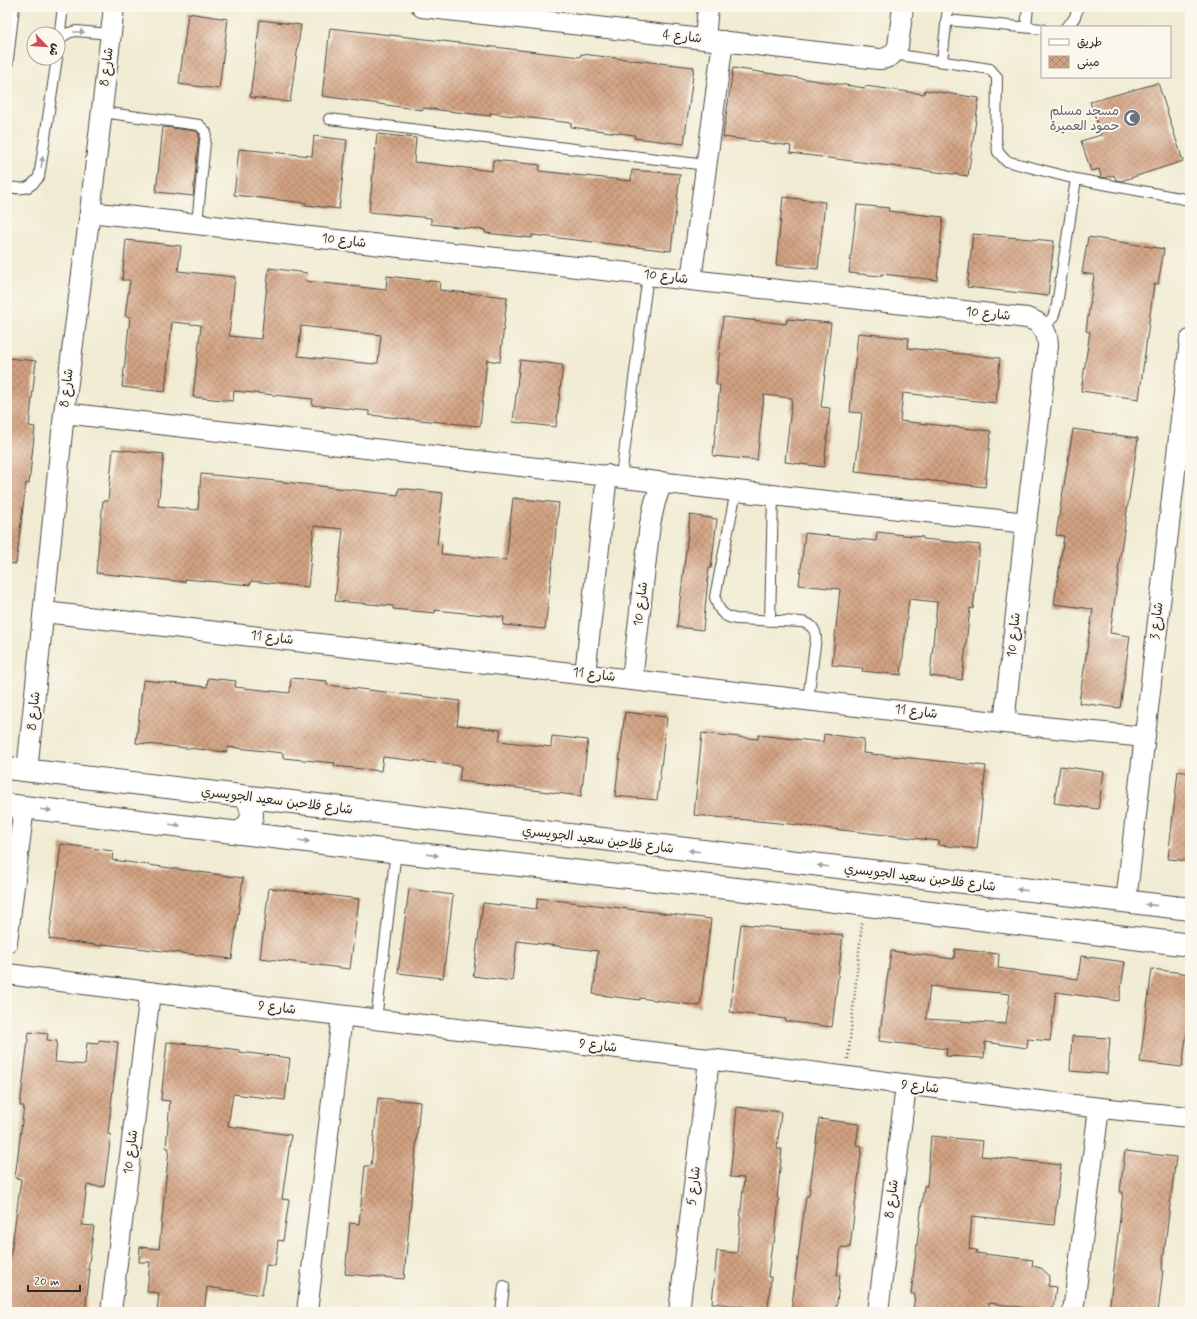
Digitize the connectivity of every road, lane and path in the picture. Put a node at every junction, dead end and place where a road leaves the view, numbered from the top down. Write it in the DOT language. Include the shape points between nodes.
graph roads {
  1 [pos="14,7"];
  2 [pos="63,7"];
  3 [pos="114,7"];
  4 [pos="422,7"];
  5 [pos="708,7"];
  6 [pos="903,7"];
  7 [pos="948,7"];
  8 [pos="1028,7"];
  9 [pos="1078,7"];
  10 [pos="507,12"];
  11 [pos="946,20"];
  12 [pos="61,26"];
  13 [pos="1068,26"];
  14 [pos="1026,27"];
  15 [pos="1041,29"];
  16 [pos="110,34"];
  17 [pos="66,35"];
  18 [pos="714,40"];
  19 [pos="893,54"];
  20 [pos="942,61"];
  21 [pos="55,66"];
  22 [pos="7,67"];
  23 [pos="101,112"];
  24 [pos="329,119"];
  25 [pos="706,165"];
  26 [pos="1076,179"];
  27 [pos="7,187"];
  28 [pos="1190,200"];
  29 [pos="90,212"];
  30 [pos="197,224"];
  31 [pos="648,275"];
  32 [pos="691,280"];
  33 [pos="1044,328"];
  34 [pos="1190,340"];
  35 [pos="64,413"];
  36 [pos="1183,457"];
  37 [pos="614,476"];
  38 [pos="662,482"];
  39 [pos="736,491"];
  40 [pos="773,495"];
  41 [pos="1026,523"];
  42 [pos="44,612"];
  43 [pos="770,621"];
  44 [pos="585,674"];
  45 [pos="632,680"];
  46 [pos="808,700"];
  47 [pos="1004,723"];
  48 [pos="1145,737"];
  49 [pos="17,770"];
  50 [pos="247,797"];
  51 [pos="16,806"];
  52 [pos="240,833"];
  53 [pos="396,851"];
  54 [pos="997,887"];
  55 [pos="1126,902"];
  56 [pos="864,905"];
  57 [pos="1190,909"];
  58 [pos="986,921"];
  59 [pos="7,942"];
  60 [pos="1190,945"];
  61 [pos="7,974"];
  62 [pos="150,993"];
  63 [pos="342,1016"];
  64 [pos="376,1020"];
  65 [pos="709,1060"];
  66 [pos="846,1078"];
  67 [pos="906,1086"];
  68 [pos="1099,1108"];
  69 [pos="1190,1117"];
  70 [pos="504,1286"];
  71 [pos="111,1312"];
  72 [pos="307,1312"];
  73 [pos="501,1312"];
  74 [pos="679,1312"];
  75 [pos="878,1312"];
  76 [pos="1073,1312"];
  1 -- 22 [label="lane"];
  2 -- 12 [label="lane"];
  3 -- 16 [label="street, شارع 8"];
  4 -- 10 [label="street, شارع 4"];
  5 -- 18 [label="street"];
  6 -- 19 [label="street" via="898,46"];
  7 -- 11 [label="lane"];
  8 -- 14 [label="lane"];
  9 -- 13 [label="lane" via="1076,16"];
  10 -- 18 [label="street, شارع 4"];
  11 -- 14 [label="lane"];
  11 -- 20 [label="lane"];
  14 -- 15 [label="lane"];
  17 -- 16 [label="lane, one-way" via="76,31"];
  16 -- 23 [label="street, شارع 8"];
  18 -- 19 [label="street, شارع 4" via="879,59"];
  18 -- 25 [label="street"];
  19 -- 20 [label="lane"];
  20 -- 26 [label="lane" via="990,69 997,77 996,139 998,152 1006,162"];
  27 -- 21 [label="lane, one-way" via="24,189 33,185 40,177"];
  23 -- 29 [label="street, شارع 8"];
  23 -- 30 [label="lane" via="199,125 206,132"];
  24 -- 25 [label="lane"];
  25 -- 32 [label="street"];
  26 -- 28 [label="lane"];
  26 -- 33 [label="lane" via="1057,305 1053,318"];
  29 -- 30 [label="street, شارع 10"];
  29 -- 35 [label="street, شارع 8"];
  30 -- 31 [label="street, شارع 10"];
  31 -- 32 [label="street, شارع 10"];
  31 -- 37 [label="lane"];
  32 -- 33 [label="street, شارع 10" via="1027,318"];
  33 -- 41 [label="street, شارع 10" via="1048,346"];
  34 -- 36 [label="street, شارع 3"];
  35 -- 37 [label="street"];
  35 -- 42 [label="street, شارع 8"];
  36 -- 48 [label="street, شارع 3"];
  37 -- 38 [label="street"];
  37 -- 44 [label="street"];
  38 -- 39 [label="street"];
  38 -- 45 [label="street, شارع 10" via="650,524"];
  39 -- 40 [label="street"];
  39 -- 43 [label="lane" via="715,597 717,606 728,617"];
  40 -- 41 [label="street"];
  40 -- 43 [label="lane"];
  41 -- 47 [label="street, شارع 10"];
  42 -- 44 [label="street, شارع 11"];
  42 -- 49 [label="street, شارع 8"];
  43 -- 46 [label="lane" via="806,623 815,632"];
  44 -- 45 [label="street, شارع 11"];
  45 -- 46 [label="street, شارع 11"];
  46 -- 47 [label="street, شارع 11"];
  47 -- 48 [label="street, شارع 11"];
  48 -- 55 [label="street, شارع 3"];
  49 -- 50 [label="street, شارع فلاحبن سعيد الجويسري"];
  50 -- 52 [label="street" via="253,813 250,823"];
  54 -- 50 [label="street, شارع فلاحبن سعيد الجويسري, one-way"];
  51 -- 52 [label="street, one-way"];
  51 -- 59 [label="street"];
  52 -- 53 [label="street, one-way"];
  53 -- 56 [label="street, one-way"];
  53 -- 64 [label="lane"];
  55 -- 54 [label="street, شارع فلاحبن سعيد الجويسري, one-way"];
  54 -- 58 [label="street" via="986,892 978,900 977,909"];
  57 -- 55 [label="street, شارع فلاحبن سعيد الجويسري, one-way"];
  56 -- 58 [label="street"];
  56 -- 66 [label="path"];
  58 -- 60 [label="street"];
  61 -- 62 [label="street, شارع 9"];
  62 -- 63 [label="street, شارع 9"];
  62 -- 71 [label="street, شارع 10"];
  63 -- 64 [label="street, شارع 9"];
  63 -- 72 [label="street"];
  64 -- 65 [label="street, شارع 9"];
  65 -- 66 [label="street, شارع 9"];
  65 -- 74 [label="street, شارع 5"];
  66 -- 67 [label="street, شارع 9"];
  67 -- 68 [label="street, شارع 9"];
  67 -- 75 [label="street, شارع 8"];
  68 -- 69 [label="street, شارع 9"];
  68 -- 76 [label="street"];
  70 -- 73 [label="lane"];
}
